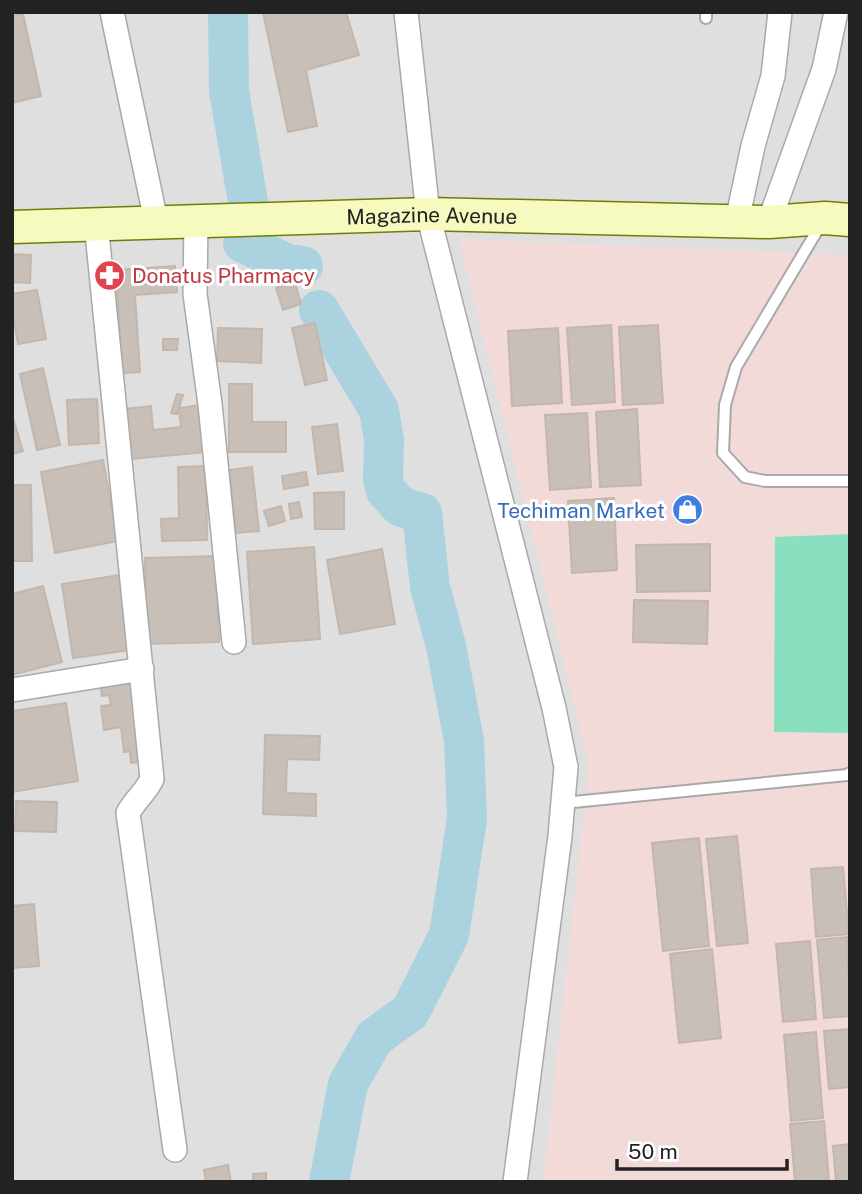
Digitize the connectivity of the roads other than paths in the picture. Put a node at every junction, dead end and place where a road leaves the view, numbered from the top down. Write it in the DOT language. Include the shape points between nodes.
graph roads {
  1 [pos="112,12"];
  2 [pos="406,12"];
  3 [pos="780,12"];
  4 [pos="836,12"];
  5 [pos="428,214"];
  6 [pos="196,219"];
  7 [pos="837,219"];
  8 [pos="156,221"];
  9 [pos="737,221"];
  10 [pos="769,222"];
  11 [pos="96,223"];
  12 [pos="12,227"];
  13 [pos="850,481"];
  14 [pos="234,642"];
  15 [pos="142,668"];
  16 [pos="12,690"];
  17 [pos="850,773"];
  18 [pos="563,803"];
  19 [pos="175,1150"];
  20 [pos="515,1182"];
  1 -- 8 [label="street"];
  2 -- 5 [label="street"];
  3 -- 9 [label="street" via="773,76"];
  4 -- 10 [label="street" via="824,69"];
  5 -- 6 [label="street, Magazine Avenue"];
  5 -- 9 [label="street, Magazine Avenue"];
  5 -- 18 [label="street" via="554,708 566,767"];
  6 -- 8 [label="street, Magazine Avenue"];
  6 -- 14 [label="street" via="195,294"];
  7 -- 10 [label="street, Magazine Avenue"];
  7 -- 13 [label="lane" via="736,367 725,405 723,453 745,477"];
  8 -- 11 [label="street, Magazine Avenue"];
  9 -- 10 [label="street, Magazine Avenue"];
  11 -- 12 [label="street, Magazine Avenue"];
  11 -- 15 [label="street"];
  15 -- 16 [label="street"];
  15 -- 19 [label="street" via="152,779 128,813"];
  17 -- 18 [label="lane"];
  18 -- 20 [label="street"];
}
